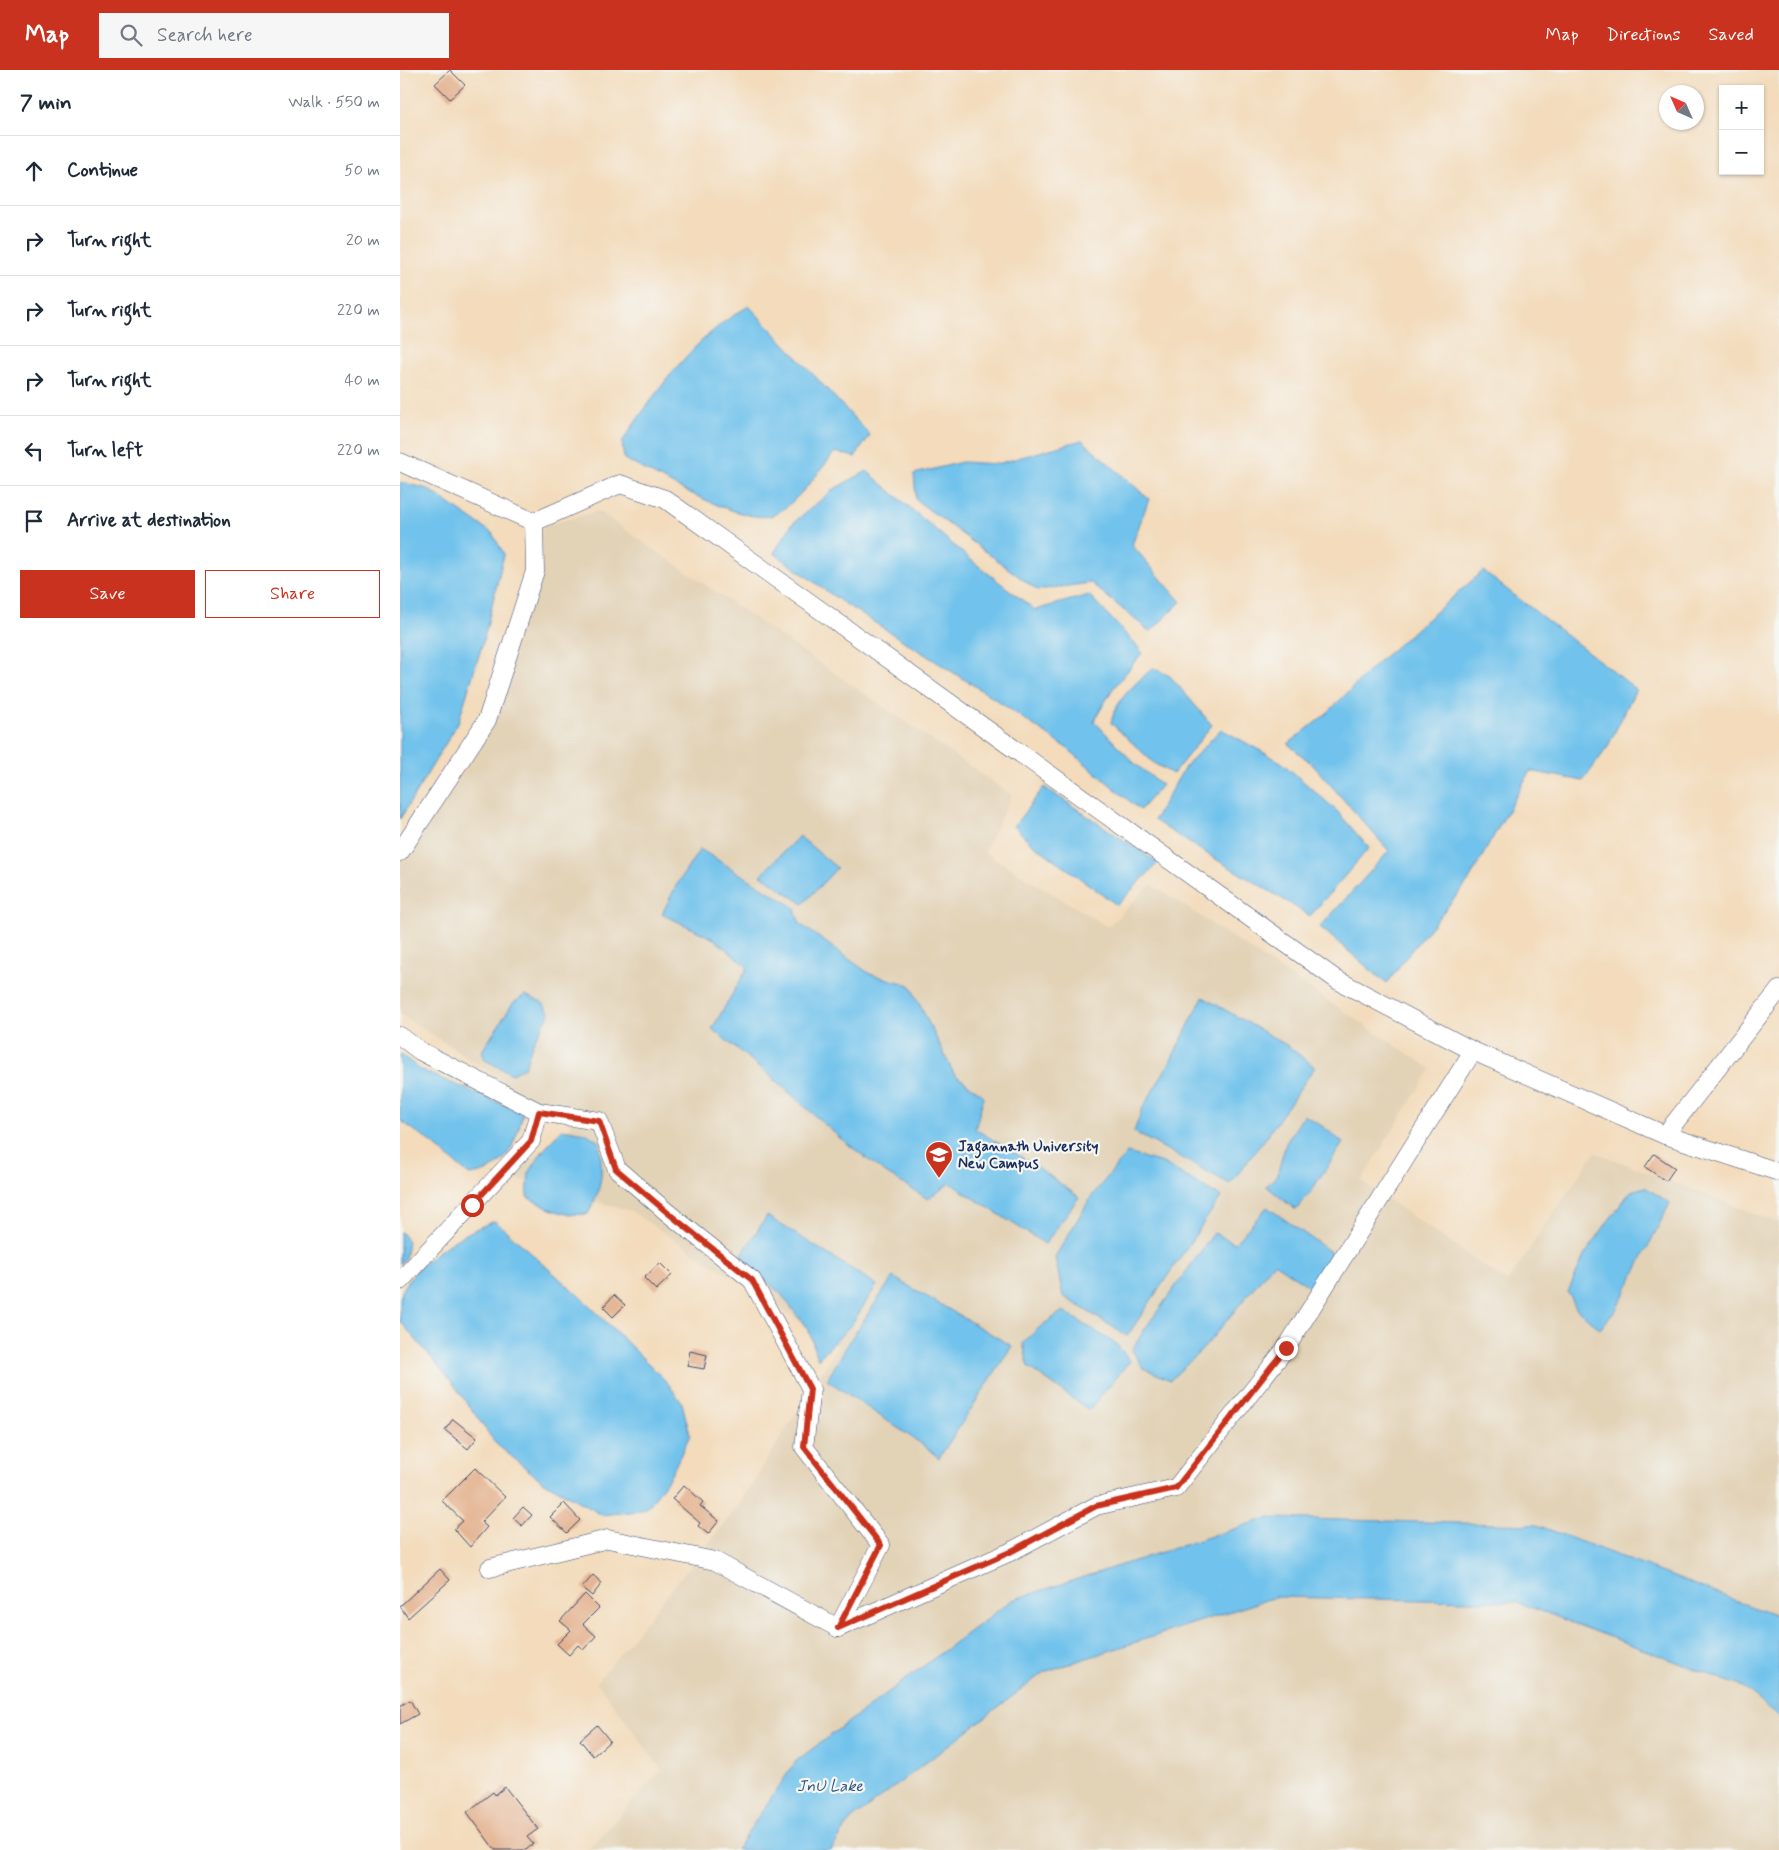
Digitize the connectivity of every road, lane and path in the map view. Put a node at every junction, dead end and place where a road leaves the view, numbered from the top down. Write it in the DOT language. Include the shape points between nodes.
graph roads {
  1 [pos="400,462"];
  2 [pos="534,522"];
  3 [pos="400,852"];
  4 [pos="1779,990"];
  5 [pos="400,1036"];
  6 [pos="1473,1051"];
  7 [pos="539,1112"];
  8 [pos="1664,1135"];
  9 [pos="1779,1172"];
  10 [pos="400,1281"];
  11 [pos="490,1568"];
  12 [pos="838,1628"];
  1 -- 2 [label="street"];
  2 -- 3 [label="street" via="535,571 487,720"];
  2 -- 6 [label="street" via="620,484 665,499 1337,980"];
  4 -- 8 [label="street"];
  5 -- 7 [label="street" via="420,1051"];
  6 -- 8 [label="street"];
  6 -- 12 [label="street" via="1286,1348 1176,1488 1096,1506 1010,1552"];
  7 -- 10 [label="street" via="531,1141"];
  7 -- 12 [label="street" via="599,1121 616,1169 752,1280 810,1389 804,1447 881,1545"];
  8 -- 9 [label="street"];
  11 -- 12 [label="street" via="608,1539 714,1561"];
}
